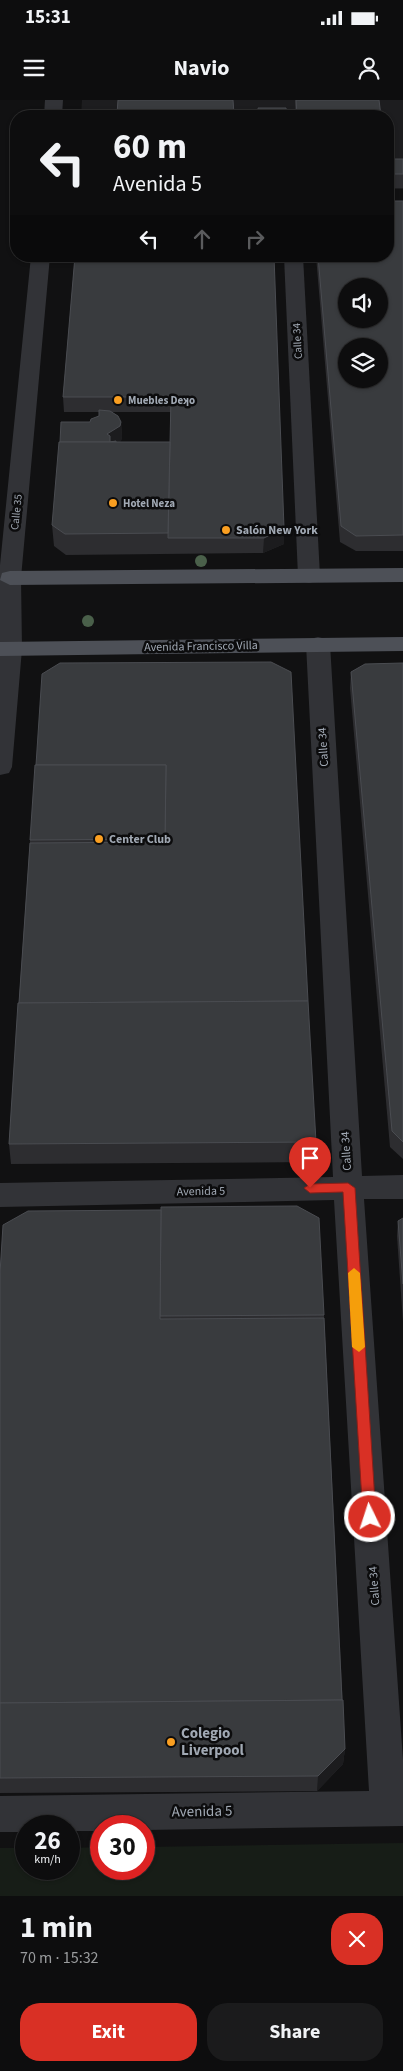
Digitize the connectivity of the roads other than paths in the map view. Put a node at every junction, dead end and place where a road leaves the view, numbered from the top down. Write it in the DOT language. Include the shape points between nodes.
graph roads {
  1 [pos="40,262"];
  2 [pos="293,262"];
  3 [pos="403,575"];
  4 [pos="309,576"];
  5 [pos="10,578"];
  6 [pos="318,644"];
  7 [pos="403,644"];
  8 [pos="5,649"];
  9 [pos="0,768"];
  10 [pos="403,1187"];
  11 [pos="348,1188"];
  12 [pos="0,1195"];
  13 [pos="396,1808"];
  14 [pos="0,1814"];
  1 -- 5 [label="street, Calle 35"];
  2 -- 4 [label="street, Calle 34"];
  3 -- 4 [label="main road"];
  4 -- 5 [label="main road"];
  5 -- 8 [label="street, Calle 35"];
  6 -- 7 [label="main road, Avenida Francisco Villa"];
  6 -- 8 [label="main road, Avenida Francisco Villa"];
  6 -- 11 [label="street, Calle 34"];
  8 -- 9 [label="street, Calle 35"];
  10 -- 11 [label="street, Avenida 5"];
  11 -- 12 [label="street, Avenida 5"];
  11 -- 13 [label="street, Calle 34"];
  13 -- 14 [label="street, Avenida 5"];
}
